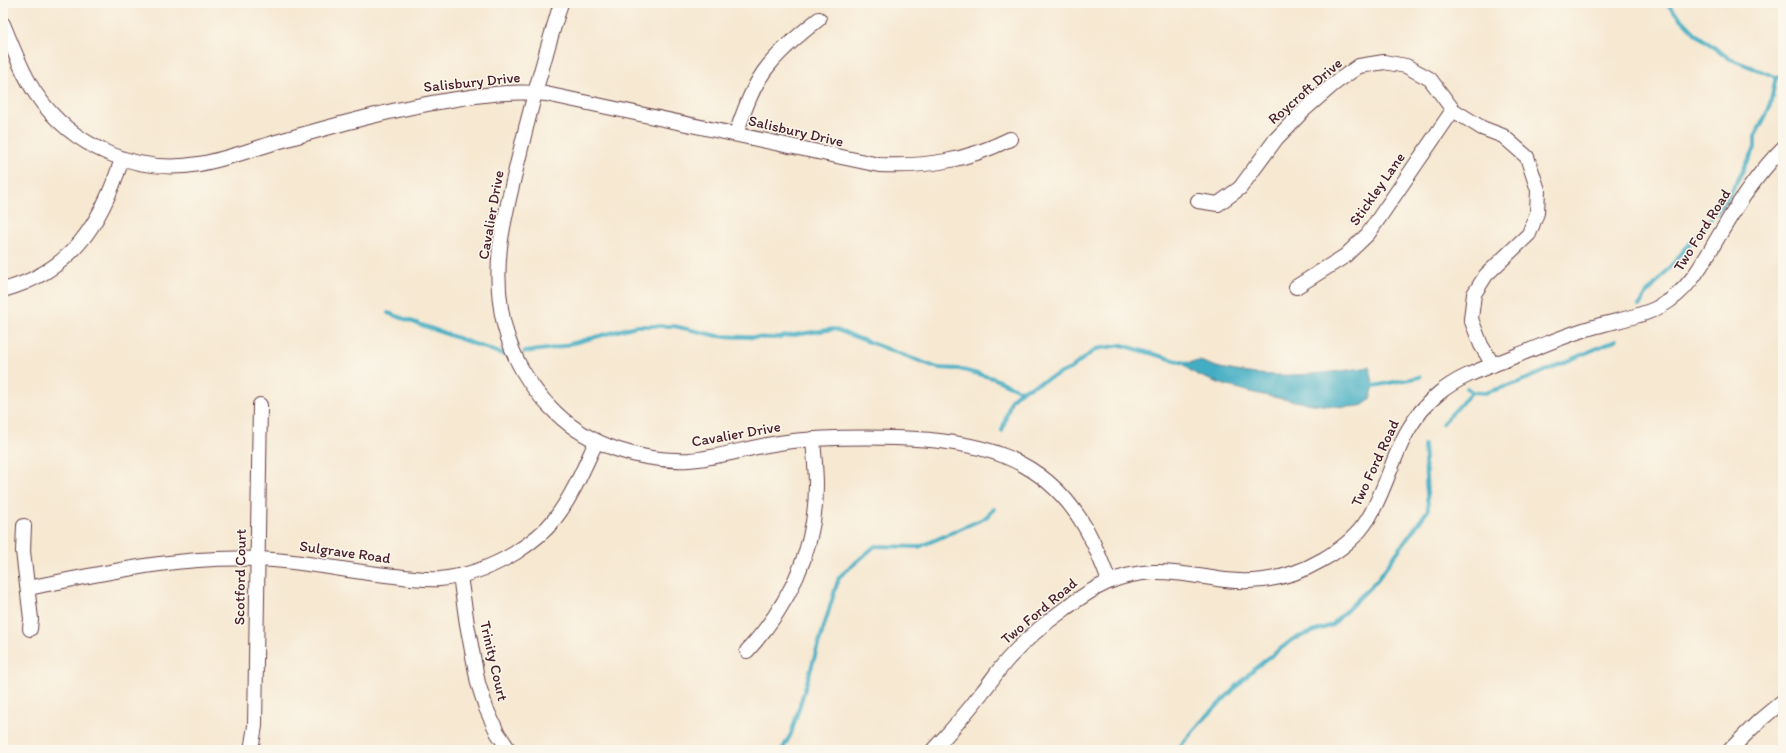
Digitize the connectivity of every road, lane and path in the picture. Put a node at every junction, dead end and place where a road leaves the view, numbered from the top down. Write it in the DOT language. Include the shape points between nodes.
graph roads {
  1 [pos="561,3"];
  2 [pos="819,19"];
  3 [pos="3,24"];
  4 [pos="534,92"];
  5 [pos="1453,110"];
  6 [pos="736,134"];
  7 [pos="1010,139"];
  8 [pos="1783,148"];
  9 [pos="122,159"];
  10 [pos="1198,200"];
  11 [pos="1296,287"];
  12 [pos="3,290"];
  13 [pos="1494,365"];
  14 [pos="260,405"];
  15 [pos="813,439"];
  16 [pos="596,442"];
  17 [pos="24,526"];
  18 [pos="258,559"];
  19 [pos="460,576"];
  20 [pos="1109,581"];
  21 [pos="28,588"];
  22 [pos="30,629"];
  23 [pos="747,651"];
  24 [pos="1783,701"];
  25 [pos="251,750"];
  26 [pos="509,750"];
  27 [pos="933,750"];
  28 [pos="1730,750"];
  1 -- 4 [label="street, Cavalier Drive"];
  2 -- 6 [label="street" via="768,65 745,109"];
  3 -- 9 [label="street, Salisbury Drive" via="26,77 49,111 84,141"];
  4 -- 6 [label="street, Salisbury Drive"];
  4 -- 9 [label="street, Salisbury Drive" via="466,97 400,109 199,164 153,165"];
  4 -- 16 [label="street, Cavalier Drive" via="500,247 499,303 513,354 534,390 565,422"];
  5 -- 10 [label="street, Roycroft Drive" via="1430,79 1406,66 1384,62 1359,66 1335,83 1276,139 1240,188 1218,204"];
  5 -- 11 [label="street, Stickley Lane" via="1368,234 1345,256"];
  5 -- 13 [label="street, Roycroft Drive" via="1482,128 1503,136 1527,157 1538,190 1537,213 1528,234 1486,275 1474,294 1471,319 1481,345"];
  6 -- 7 [label="street, Salisbury Drive" via="853,161 905,166 965,158"];
  8 -- 13 [label="street, Two Ford Road" via="1751,185 1698,272 1674,297 1642,314 1594,327"];
  9 -- 12 [label="street" via="114,185 102,210 73,251 58,265 40,276"];
  13 -- 20 [label="street, Two Ford Road" via="1456,381 1425,406 1406,432 1366,522 1342,547 1310,567 1285,576 1263,580 1227,580 1172,572 1151,572"];
  14 -- 18 [label="street, Scotford Court"];
  15 -- 16 [label="street, Cavalier Drive" via="777,443 689,460 643,455"];
  15 -- 20 [label="street, Cavalier Drive" via="861,437 944,442 980,447 1006,456 1043,478 1070,505 1093,540"];
  15 -- 23 [label="street" via="816,485 814,512 810,540 802,566 778,613"];
  16 -- 19 [label="street, Sulgrave Road" via="563,508 538,536 505,559"];
  17 -- 21 [label="street"];
  18 -- 19 [label="street, Sulgrave Road" via="300,562 425,579"];
  18 -- 21 [label="street, Sulgrave Road" via="176,562 112,571"];
  18 -- 25 [label="street, Scotford Court" via="255,726"];
  19 -- 26 [label="street, Trinity Court" via="478,683 497,732"];
  20 -- 27 [label="street, Two Ford Road" via="1086,593 1022,644"];
  21 -- 22 [label="street"];
  24 -- 28 [label="street"];
}
